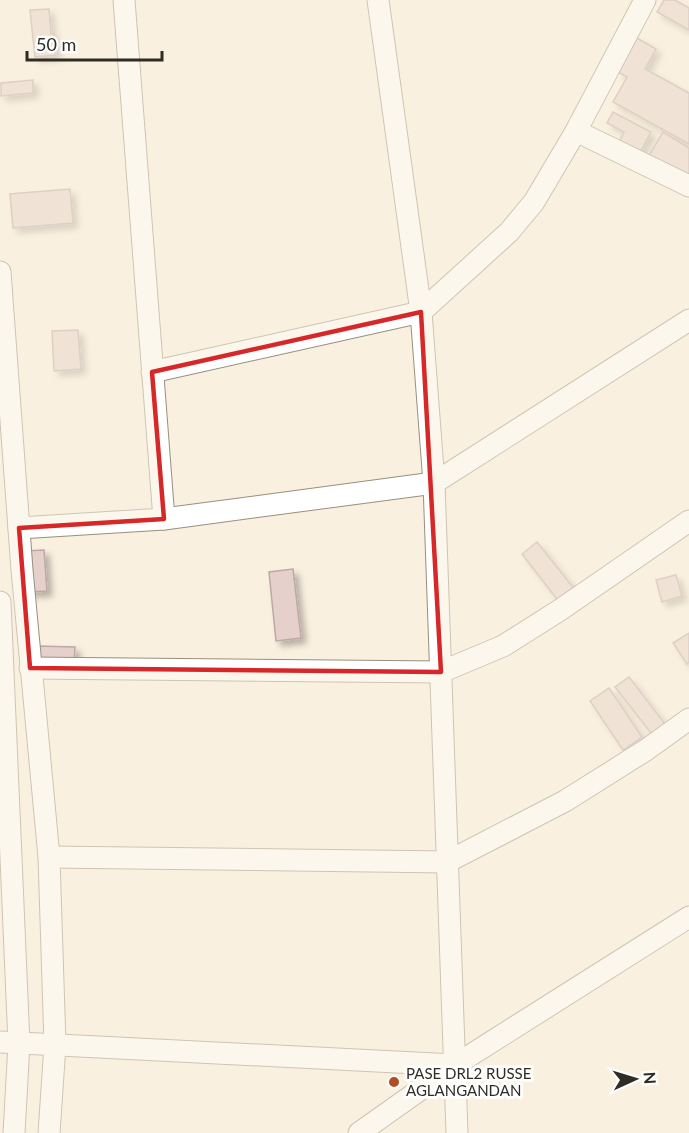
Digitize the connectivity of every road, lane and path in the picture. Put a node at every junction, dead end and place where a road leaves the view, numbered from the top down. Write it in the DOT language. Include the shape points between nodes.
graph roads {
  1 [pos="124,0"];
  2 [pos="378,0"];
  3 [pos="645,0"];
  4 [pos="576,131"];
  5 [pos="689,186"];
  6 [pos="0,272"];
  7 [pos="421,312"];
  8 [pos="689,320"];
  9 [pos="152,372"];
  10 [pos="434,483"];
  11 [pos="164,519"];
  12 [pos="689,521"];
  13 [pos="20,528"];
  14 [pos="0,602"];
  15 [pos="30,668"];
  16 [pos="441,672"];
  17 [pos="689,719"];
  18 [pos="49,857"];
  19 [pos="447,862"];
  20 [pos="689,917"];
  21 [pos="0,1023"];
  22 [pos="5,1044"];
  23 [pos="55,1045"];
  24 [pos="455,1065"];
  25 [pos="14,1133"];
  26 [pos="49,1133"];
  27 [pos="359,1133"];
  28 [pos="457,1133"];
  1 -- 9 [label="street"];
  2 -- 7 [label="street"];
  3 -- 4 [label="street"];
  4 -- 5 [label="street"];
  4 -- 7 [label="street" via="534,202 509,232"];
  6 -- 13 [label="street"];
  7 -- 9 [label="street"];
  7 -- 10 [label="street"];
  8 -- 10 [label="street"];
  9 -- 11 [label="street"];
  10 -- 11 [label="street"];
  10 -- 16 [label="street"];
  11 -- 13 [label="street"];
  12 -- 16 [label="street" via="503,646"];
  13 -- 15 [label="street"];
  14 -- 22 [label="street"];
  15 -- 16 [label="street"];
  15 -- 18 [label="street"];
  16 -- 19 [label="street"];
  17 -- 19 [label="street" via="565,801"];
  18 -- 19 [label="street"];
  18 -- 23 [label="street"];
  19 -- 24 [label="street"];
  20 -- 24 [label="street"];
  21 -- 22 [label="street"];
  22 -- 23 [label="street"];
  22 -- 25 [label="street"];
  23 -- 24 [label="street"];
  23 -- 26 [label="street"];
  24 -- 27 [label="street"];
  24 -- 28 [label="street"];
}
